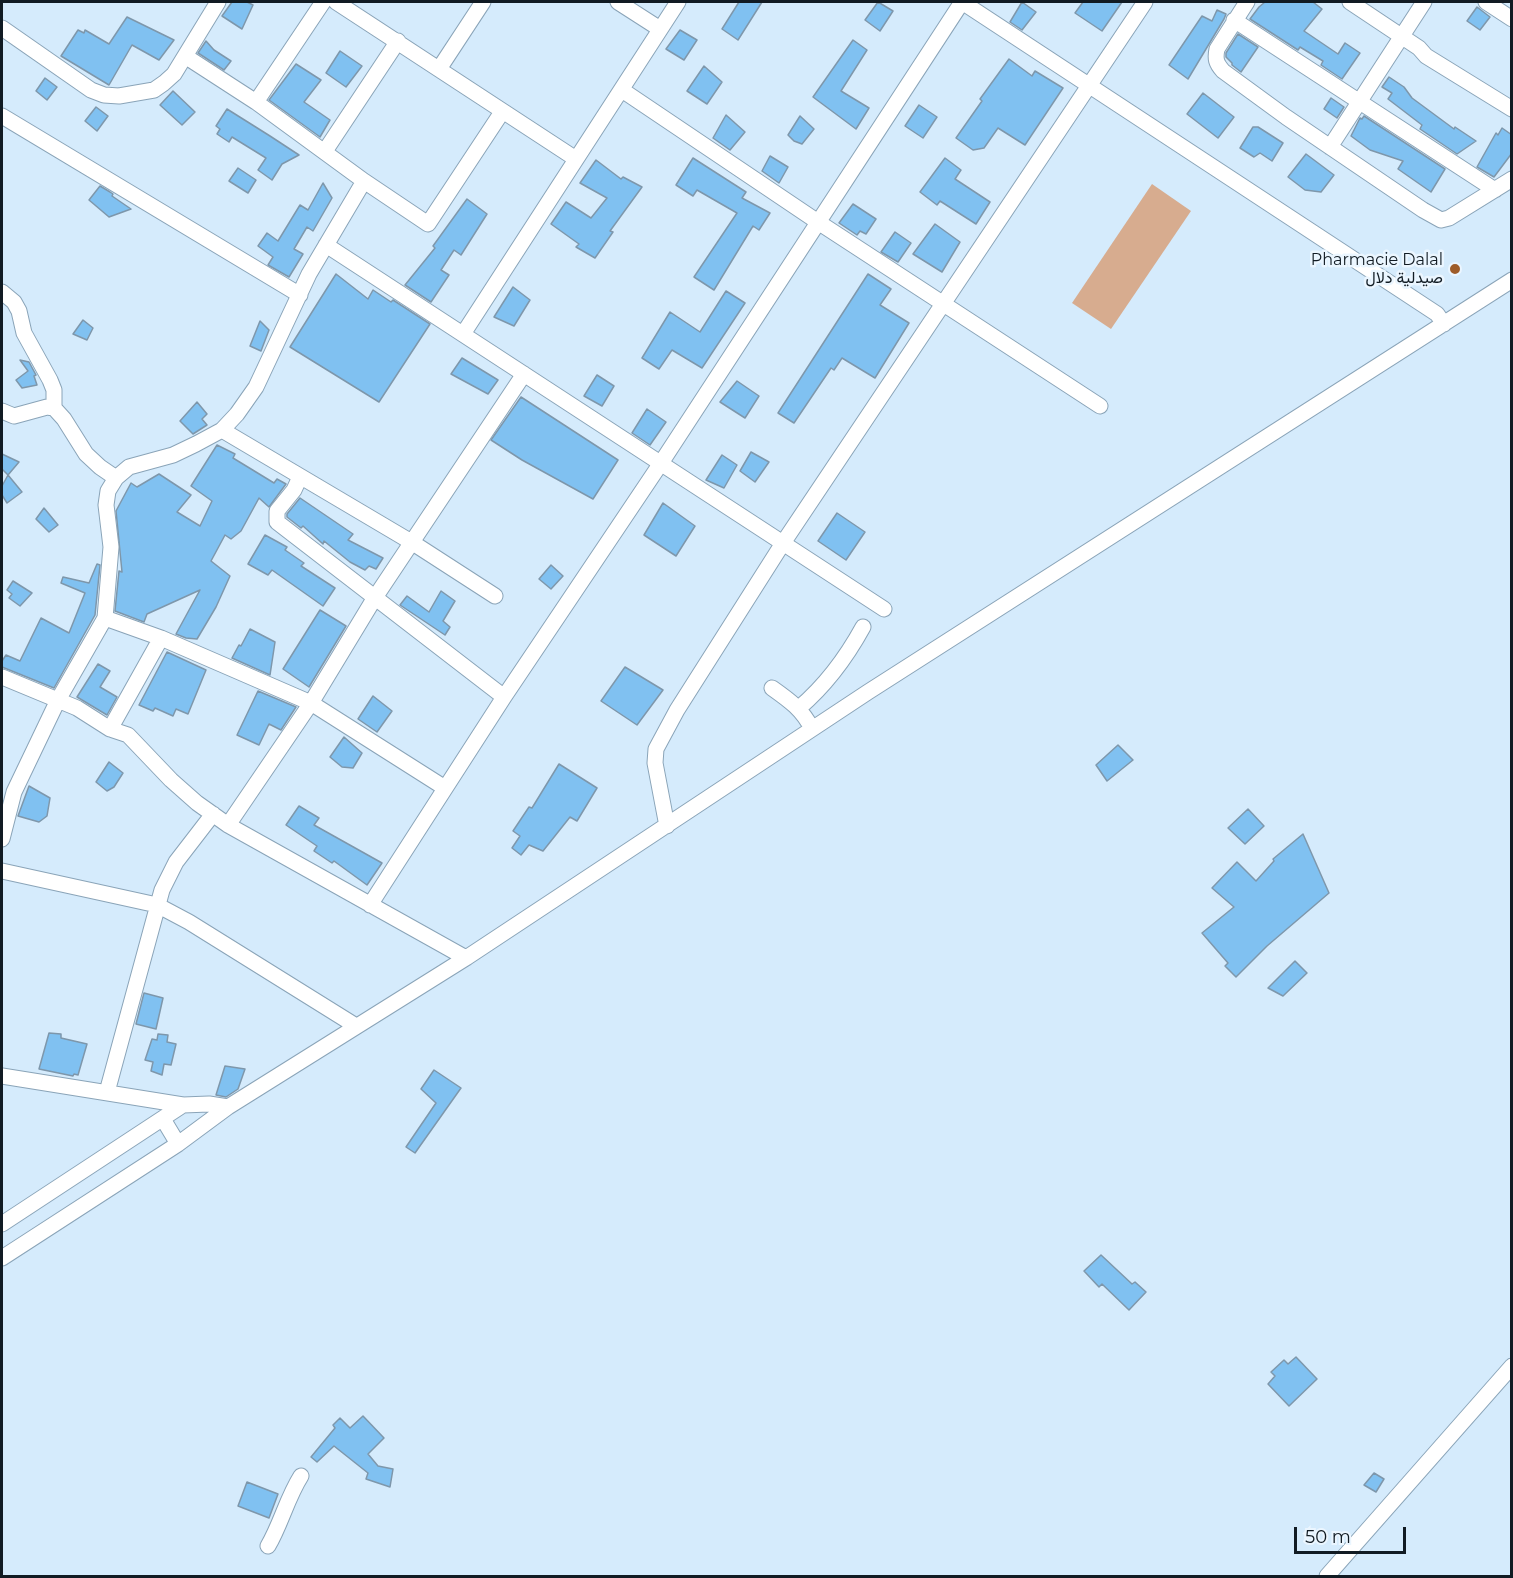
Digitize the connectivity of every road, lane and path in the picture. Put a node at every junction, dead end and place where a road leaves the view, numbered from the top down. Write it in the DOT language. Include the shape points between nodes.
graph roads {
  1 [pos="217,2"];
  2 [pos="323,2"];
  3 [pos="336,2"];
  4 [pos="483,2"];
  5 [pos="618,2"];
  6 [pos="678,2"];
  7 [pos="962,2"];
  8 [pos="1145,2"];
  9 [pos="1246,2"];
  10 [pos="1350,2"];
  11 [pos="1424,2"];
  12 [pos="1486,2"];
  13 [pos="1512,19"];
  14 [pos="1234,20"];
  15 [pos="2,28"];
  16 [pos="660,29"];
  17 [pos="1401,36"];
  18 [pos="398,41"];
  19 [pos="185,56"];
  20 [pos="439,69"];
  21 [pos="1089,86"];
  22 [pos="622,90"];
  23 [pos="1359,101"];
  24 [pos="256,102"];
  25 [pos="1512,109"];
  26 [pos="502,112"];
  27 [pos="2,116"];
  28 [pos="1330,147"];
  29 [pos="325,151"];
  30 [pos="576,159"];
  31 [pos="1512,179"];
  32 [pos="364,181"];
  33 [pos="1495,190"];
  34 [pos="818,222"];
  35 [pos="326,245"];
  36 [pos="1512,280"];
  37 [pos="2,292"];
  38 [pos="300,295"];
  39 [pos="944,304"];
  40 [pos="1444,324"];
  41 [pos="463,334"];
  42 [pos="524,374"];
  43 [pos="1100,406"];
  44 [pos="54,408"];
  45 [pos="2,411"];
  46 [pos="222,430"];
  47 [pos="661,463"];
  48 [pos="300,477"];
  49 [pos="116,478"];
  50 [pos="413,543"];
  51 [pos="783,543"];
  52 [pos="495,596"];
  53 [pos="374,599"];
  54 [pos="884,609"];
  55 [pos="105,618"];
  56 [pos="863,627"];
  57 [pos="161,638"];
  58 [pos="2,677"];
  59 [pos="772,688"];
  60 [pos="504,697"];
  61 [pos="58,699"];
  62 [pos="311,703"];
  63 [pos="799,708"];
  64 [pos="110,729"];
  65 [pos="812,729"];
  66 [pos="445,788"];
  67 [pos="8,789"];
  68 [pos="213,814"];
  69 [pos="228,825"];
  70 [pos="667,826"];
  71 [pos="2,839"];
  72 [pos="2,871"];
  73 [pos="157,905"];
  74 [pos="370,905"];
  75 [pos="466,958"];
  76 [pos="356,1026"];
  77 [pos="2,1076"];
  78 [pos="107,1092"];
  79 [pos="183,1105"];
  80 [pos="228,1107"];
  81 [pos="163,1119"];
  82 [pos="178,1144"];
  83 [pos="2,1224"];
  84 [pos="2,1258"];
  85 [pos="1512,1366"];
  86 [pos="300,1476"];
  87 [pos="268,1546"];
  88 [pos="1327,1576"];
  1 -- 19 [label="street"];
  2 -- 24 [label="street"];
  3 -- 18 [label="street"];
  4 -- 20 [label="street"];
  5 -- 16 [label="street"];
  6 -- 16 [label="street"];
  7 -- 21 [label="street"];
  7 -- 34 [label="street"];
  8 -- 21 [label="street"];
  9 -- 14 [label="street"];
  10 -- 17 [label="street"];
  11 -- 17 [label="street"];
  12 -- 13 [label="street"];
  14 -- 23 [label="street"];
  14 -- 28 [label="street" via="1217,49 1217,64"];
  15 -- 19 [label="street" via="104,95 154,90 174,74"];
  16 -- 22 [label="street"];
  17 -- 23 [label="street"];
  17 -- 25 [label="street"];
  18 -- 20 [label="street"];
  18 -- 29 [label="street"];
  19 -- 24 [label="street"];
  20 -- 26 [label="street"];
  21 -- 39 [label="street"];
  21 -- 40 [label="street" via="1437,314"];
  22 -- 30 [label="street"];
  22 -- 34 [label="street"];
  23 -- 28 [label="street"];
  23 -- 33 [label="street"];
  24 -- 29 [label="street"];
  26 -- 30 [label="street"];
  26 -- 32 [label="street" via="428,224"];
  27 -- 38 [label="street"];
  28 -- 33 [label="street" via="1441,220"];
  29 -- 32 [label="street"];
  30 -- 41 [label="street"];
  31 -- 33 [label="street"];
  32 -- 35 [label="street"];
  34 -- 39 [label="street"];
  34 -- 47 [label="street"];
  35 -- 38 [label="street"];
  35 -- 41 [label="street"];
  36 -- 40 [label="street"];
  37 -- 44 [label="street" via="19,311 24,333 50,380"];
  38 -- 46 [label="street" via="256,387"];
  39 -- 43 [label="street"];
  39 -- 51 [label="street"];
  40 -- 65 [label="street"];
  41 -- 42 [label="street"];
  42 -- 47 [label="street"];
  42 -- 50 [label="street"];
  44 -- 45 [label="street" via="14,416"];
  44 -- 49 [label="street" via="86,454"];
  46 -- 48 [label="street"];
  46 -- 49 [label="street" via="173,455 129,467"];
  47 -- 51 [label="street"];
  47 -- 60 [label="street"];
  48 -- 50 [label="street"];
  48 -- 53 [label="street" via="277,511 277,522"];
  49 -- 55 [label="street" via="106,505 111,548"];
  50 -- 52 [label="street"];
  50 -- 53 [label="street"];
  51 -- 54 [label="street"];
  51 -- 70 [label="street" via="656,749"];
  53 -- 60 [label="street"];
  53 -- 62 [label="street"];
  55 -- 57 [label="street"];
  55 -- 61 [label="street"];
  56 -- 63 [label="street" via="828,681"];
  57 -- 62 [label="street"];
  57 -- 64 [label="street"];
  58 -- 61 [label="street"];
  59 -- 63 [label="street"];
  60 -- 66 [label="street"];
  61 -- 64 [label="street"];
  61 -- 67 [label="street"];
  62 -- 66 [label="street"];
  62 -- 69 [label="street"];
  63 -- 65 [label="street"];
  64 -- 68 [label="street" via="128,735 171,780"];
  65 -- 70 [label="street"];
  66 -- 74 [label="street"];
  67 -- 71 [label="street"];
  68 -- 69 [label="street"];
  68 -- 73 [label="street" via="176,862"];
  69 -- 74 [label="street"];
  70 -- 75 [label="street"];
  72 -- 73 [label="street"];
  73 -- 76 [label="street"];
  73 -- 78 [label="street"];
  74 -- 75 [label="street"];
  75 -- 76 [label="street"];
  76 -- 80 [label="street"];
  77 -- 78 [label="street"];
  78 -- 79 [label="street"];
  79 -- 80 [label="street"];
  79 -- 81 [label="street"];
  80 -- 82 [label="street"];
  81 -- 82 [label="street"];
  81 -- 83 [label="street"];
  82 -- 84 [label="street"];
  85 -- 88 [label="street"];
  86 -- 87 [label="street"];
}
